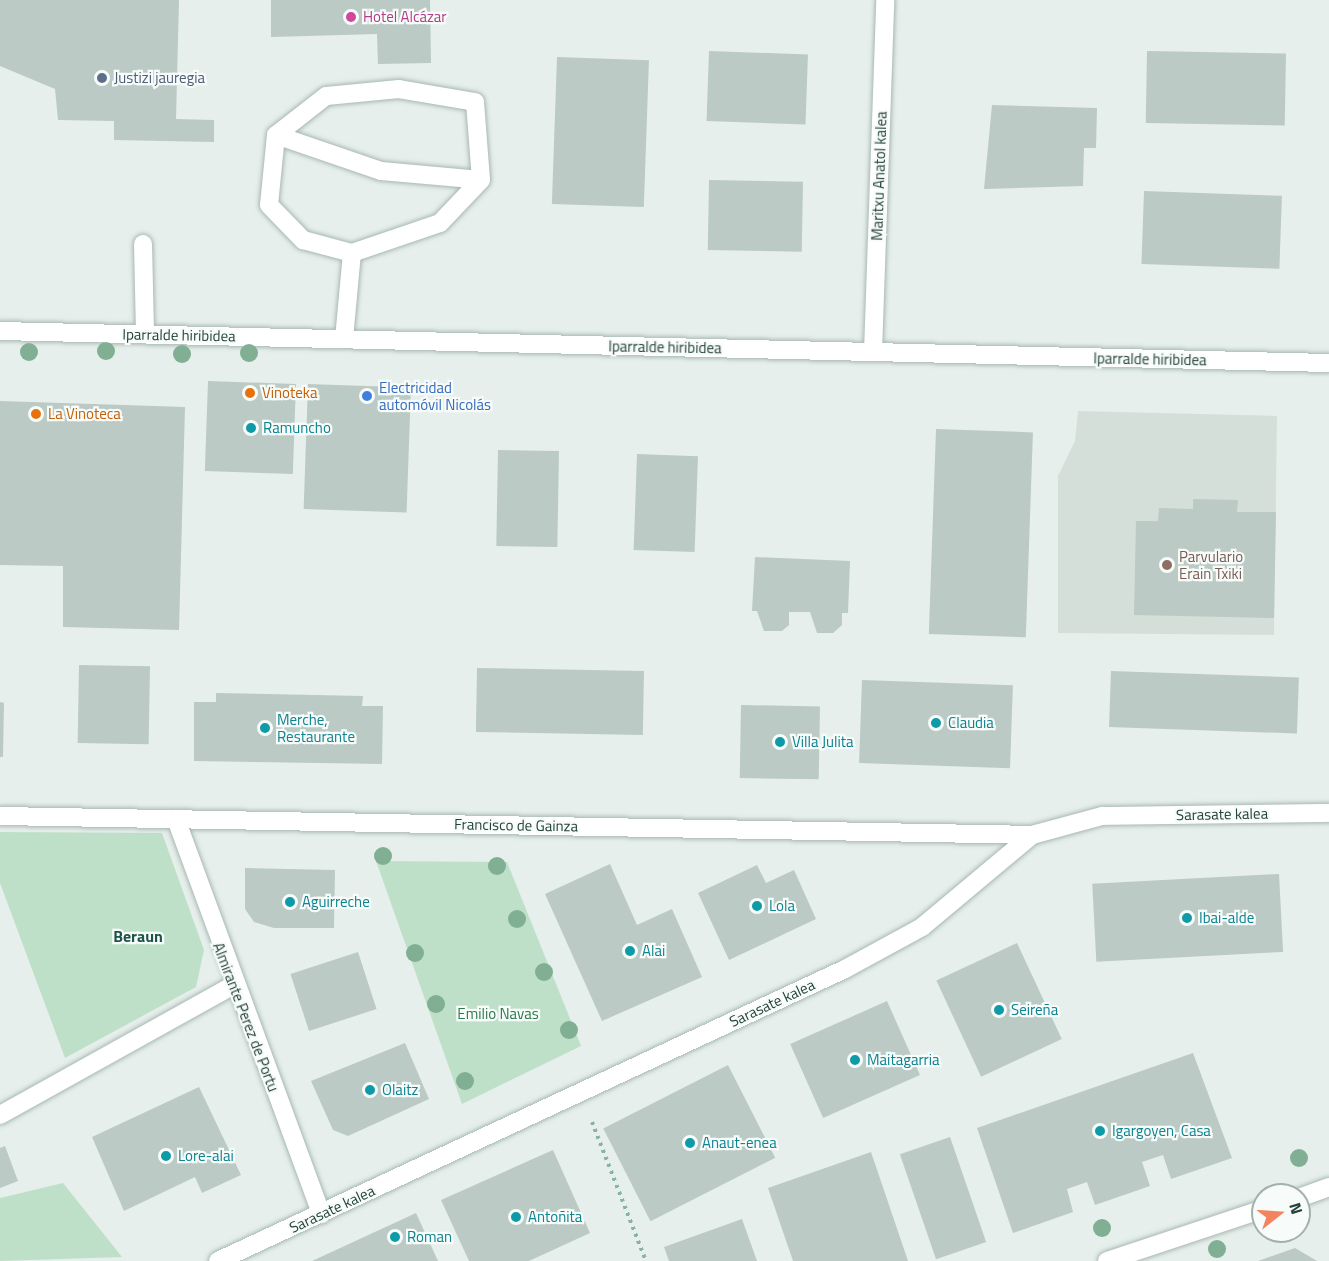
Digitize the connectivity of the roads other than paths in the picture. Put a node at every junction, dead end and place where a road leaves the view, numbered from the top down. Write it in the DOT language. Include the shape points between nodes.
graph roads {
  1 [pos="885,0"];
  2 [pos="276,135"];
  3 [pos="481,180"];
  4 [pos="143,244"];
  5 [pos="352,253"];
  6 [pos="0,331"];
  7 [pos="145,334"];
  8 [pos="344,339"];
  9 [pos="873,352"];
  10 [pos="1329,363"];
  11 [pos="1329,813"];
  12 [pos="0,816"];
  13 [pos="176,819"];
  14 [pos="1032,835"];
  15 [pos="234,984"];
  16 [pos="0,1115"];
  17 [pos="1329,1187"];
  18 [pos="1311,1193"];
  19 [pos="1251,1213"];
  20 [pos="321,1214"];
  21 [pos="218,1261"];
  22 [pos="1107,1261"];
  1 -- 9 [label="street, Maritxu Anatol kalea"];
  2 -- 3 [label="street" via="381,171"];
  2 -- 3 [label="street" via="326,96 399,89 475,102"];
  2 -- 5 [label="street" via="269,205 303,240"];
  3 -- 5 [label="street" via="440,223"];
  4 -- 7 [label="street"];
  5 -- 8 [label="street"];
  6 -- 7 [label="street, Iparralde hiribidea"];
  7 -- 8 [label="street, Iparralde hiribidea"];
  8 -- 9 [label="street, Iparralde hiribidea"];
  9 -- 10 [label="street, Iparralde hiribidea"];
  11 -- 14 [label="street, Sarasate kalea" via="1102,816"];
  12 -- 13 [label="street, Francisco de Gainza"];
  13 -- 14 [label="street, Francisco de Gainza"];
  13 -- 15 [label="street, Almirante Perez de Portu"];
  14 -- 20 [label="street, Sarasate kalea" via="922,927 845,969"];
  15 -- 16 [label="street"];
  15 -- 20 [label="street, Almirante Perez de Portu"];
  17 -- 18 [label="street"];
  19 -- 22 [label="street"];
  20 -- 21 [label="street, Sarasate kalea"];
}
